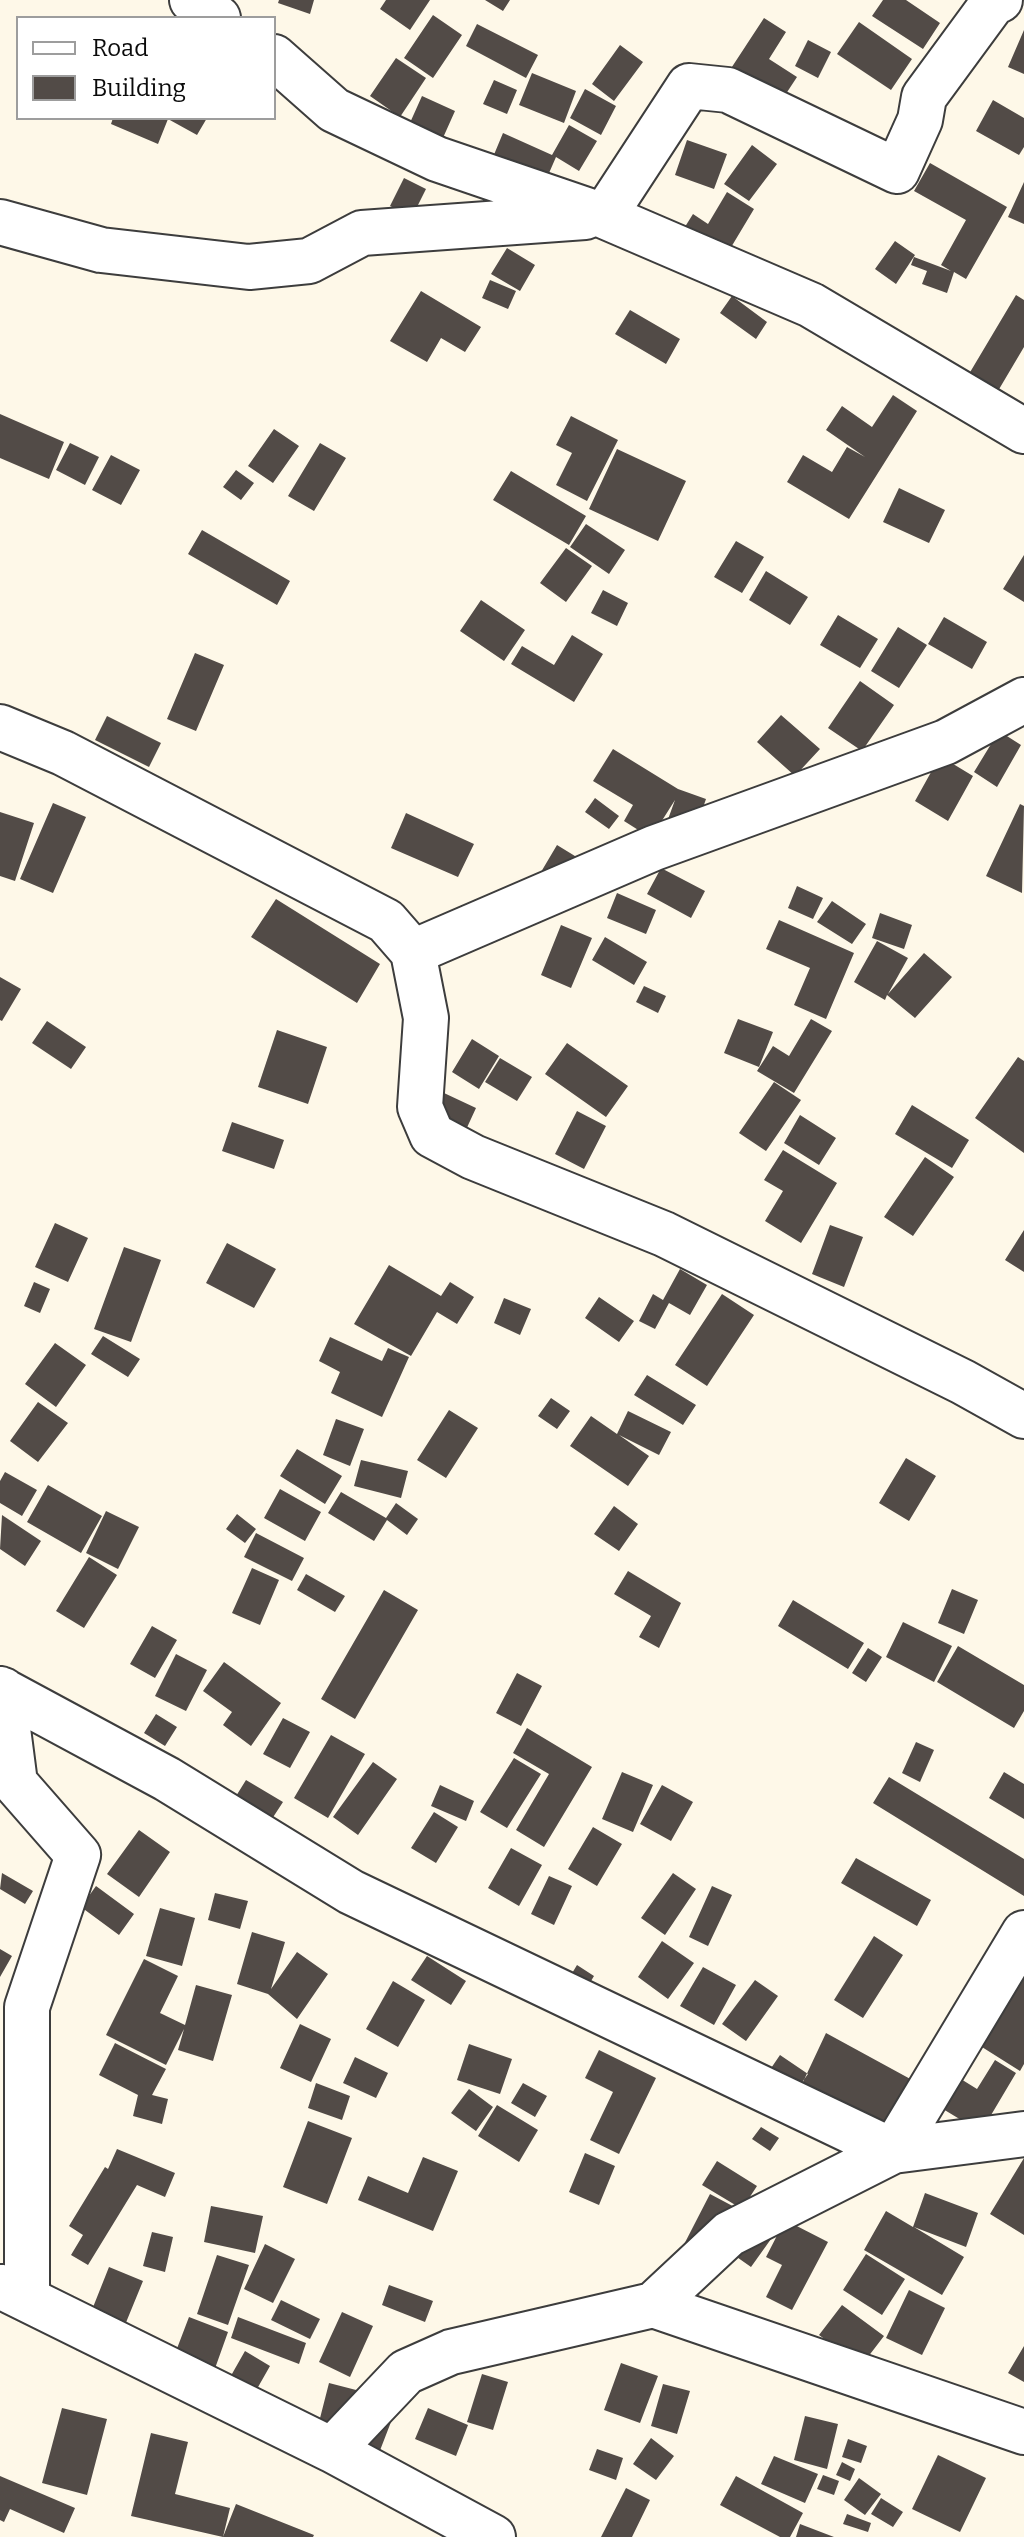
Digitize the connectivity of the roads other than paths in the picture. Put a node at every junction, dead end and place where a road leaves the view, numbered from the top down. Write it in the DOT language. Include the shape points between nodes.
graph roads {
  1 [pos="192,0"];
  2 [pos="1000,0"];
  3 [pos="215,16"];
  4 [pos="276,59"];
  5 [pos="604,216"];
  6 [pos="0,222"];
  7 [pos="1024,431"];
  8 [pos="1024,700"];
  9 [pos="0,727"];
  10 [pos="413,952"];
  11 [pos="1024,1416"];
  12 [pos="1,1690"];
  13 [pos="1024,1933"];
  14 [pos="1024,2134"];
  15 [pos="893,2151"];
  16 [pos="14,2292"];
  17 [pos="653,2305"];
  18 [pos="1024,2432"];
  19 [pos="332,2450"];
  20 [pos="493,2537"];
  1 -- 3 [label="street"];
  2 -- 5 [label="street" via="924,97 920,120 897,171 728,90 689,86"];
  4 -- 5 [label="street" via="334,110 437,159"];
  5 -- 6 [label="street" via="362,233 309,261 249,267 101,250"];
  5 -- 7 [label="street" via="811,305"];
  8 -- 10 [label="street" via="946,742 654,848"];
  9 -- 10 [label="street" via="63,753 386,921"];
  10 -- 11 [label="street" via="426,1018 420,1107 432,1135 473,1157 664,1234"];
  12 -- 15 [label="street" via="167,1779 351,1892"];
  12 -- 16 [label="street" via="15,1783 78,1855 27,2007"];
  13 -- 15 [label="street"];
  14 -- 15 [label="street"];
  15 -- 17 [label="street" via="729,2234"];
  16 -- 19 [label="street"];
  17 -- 18 [label="street"];
  17 -- 19 [label="street" via="451,2352 417,2367 406,2372"];
  19 -- 20 [label="street"];
}
